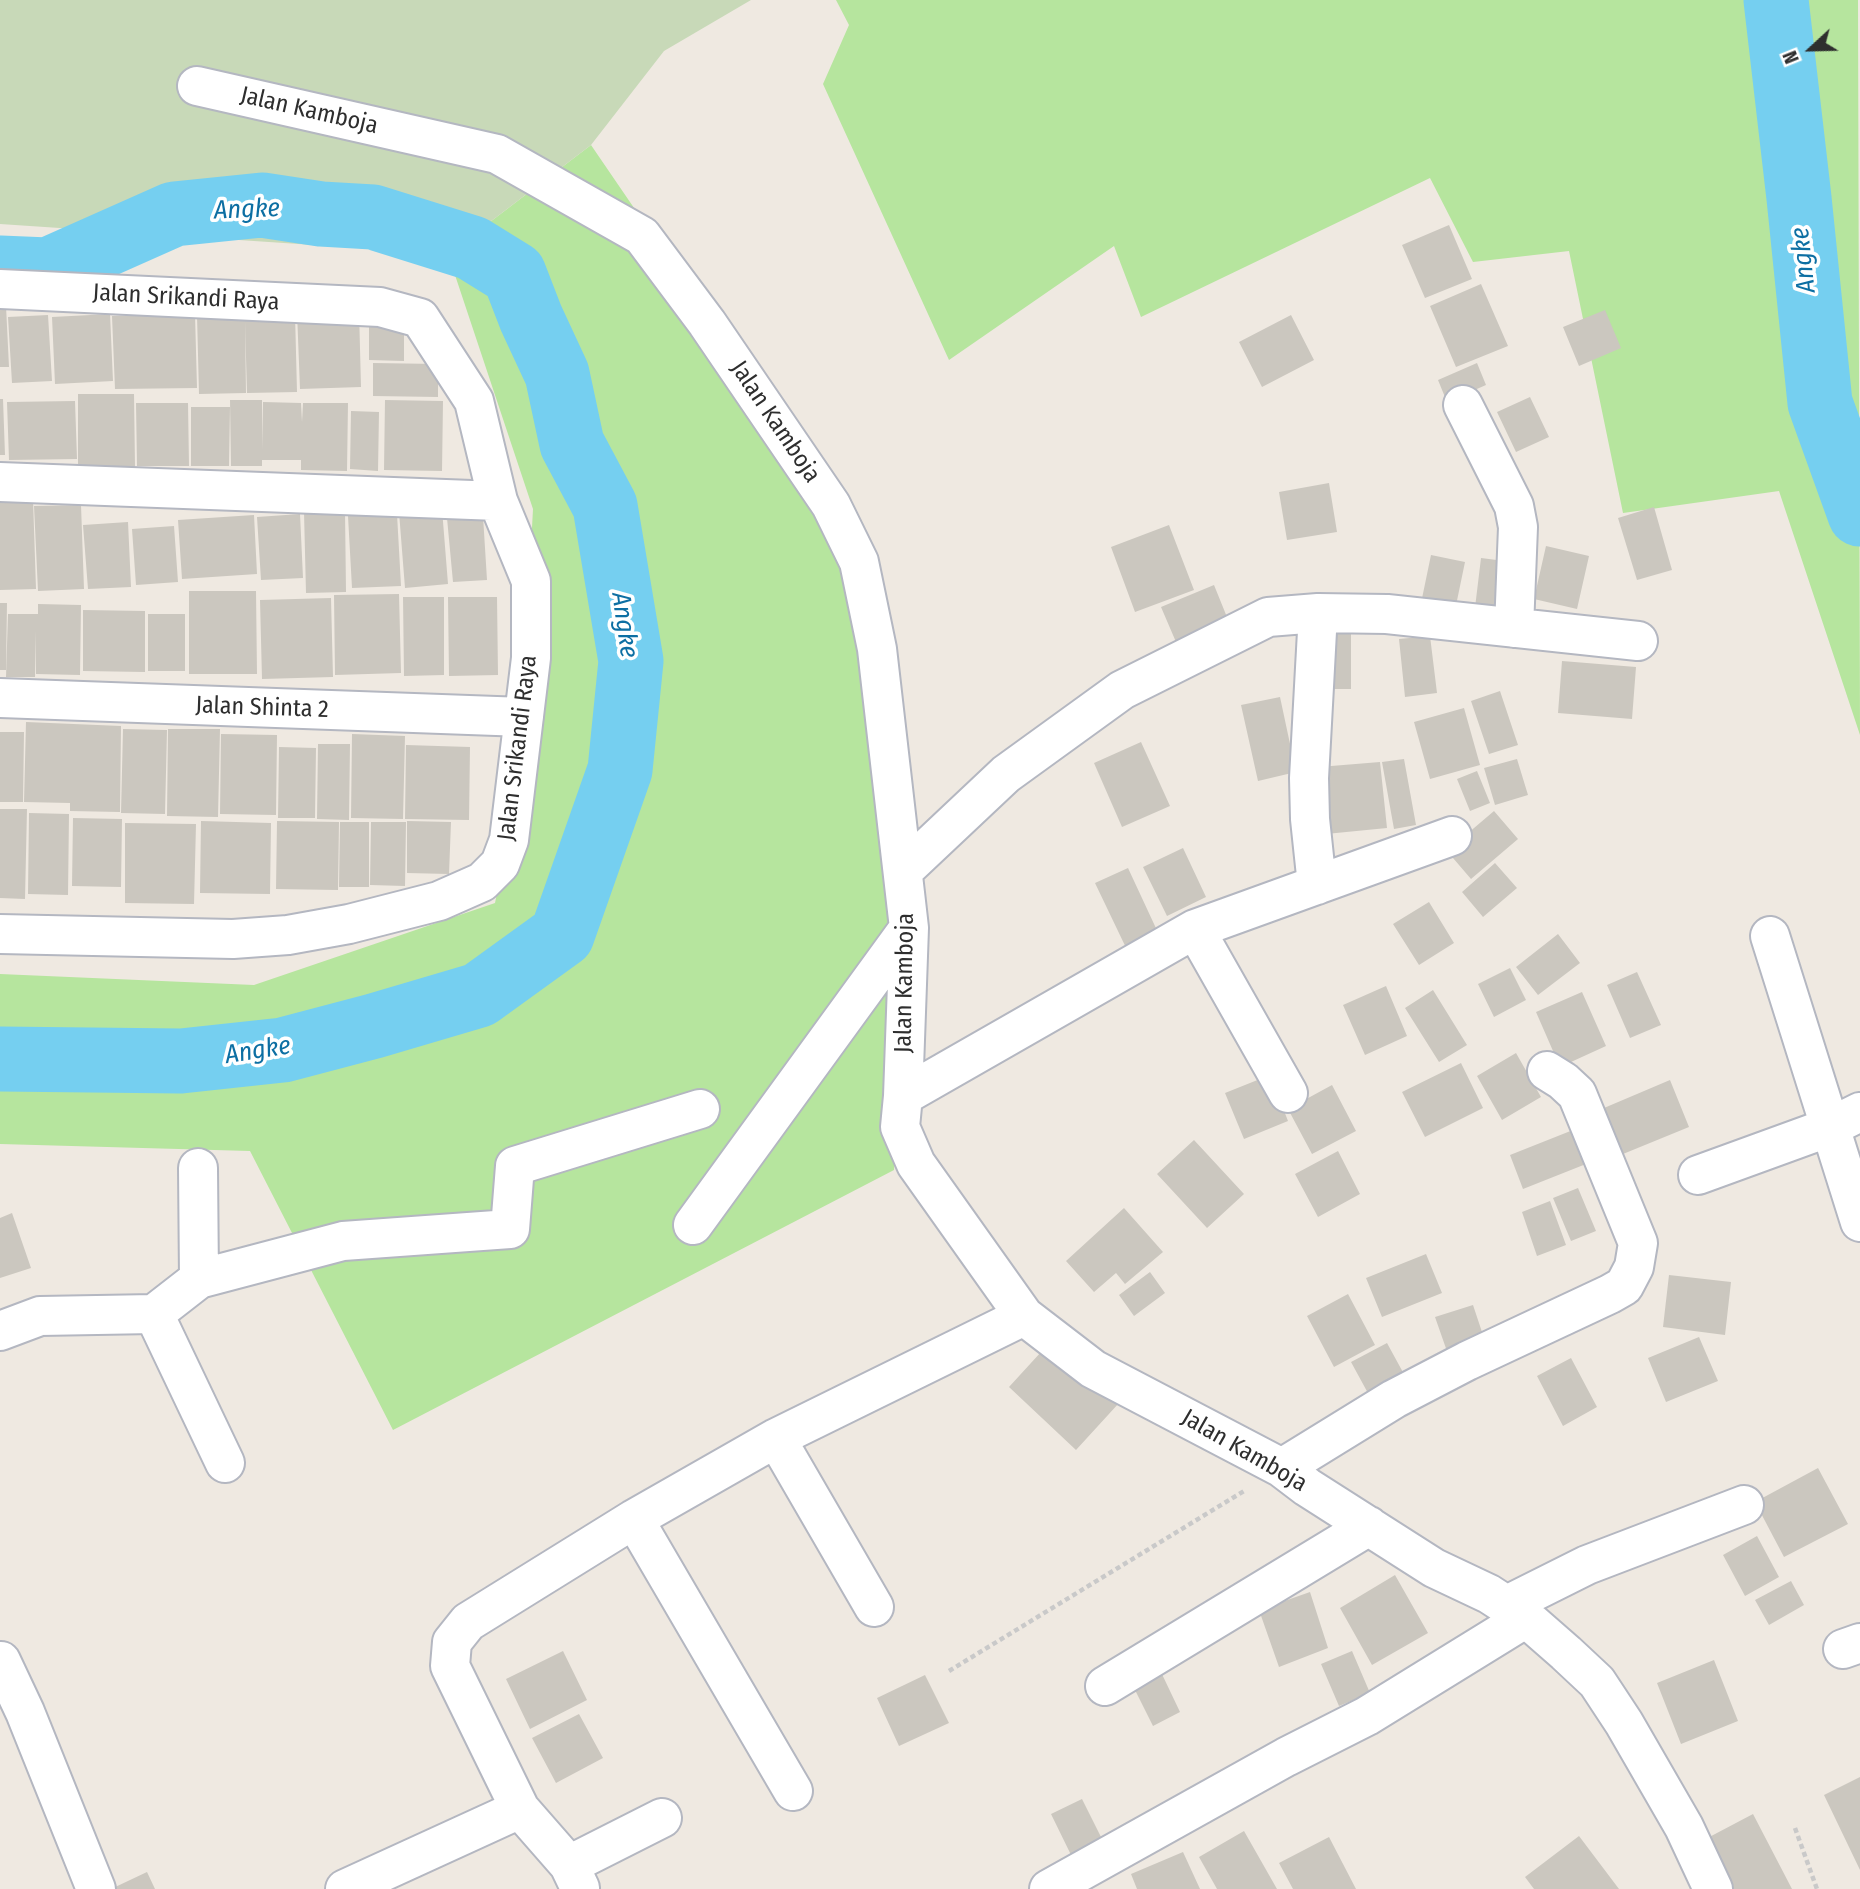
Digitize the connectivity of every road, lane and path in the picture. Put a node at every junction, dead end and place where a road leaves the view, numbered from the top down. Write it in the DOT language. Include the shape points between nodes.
graph roads {
  1 [pos="197,86"];
  2 [pos="0,289"];
  3 [pos="1463,405"];
  4 [pos="0,482"];
  5 [pos="498,501"];
  6 [pos="1318,613"];
  7 [pos="1514,628"];
  8 [pos="1638,641"];
  9 [pos="0,698"];
  10 [pos="524,717"];
  11 [pos="1452,836"];
  12 [pos="903,871"];
  13 [pos="1317,885"];
  14 [pos="909,928"];
  15 [pos="1195,929"];
  16 [pos="0,934"];
  17 [pos="1770,936"];
  18 [pos="1547,1071"];
  19 [pos="1288,1093"];
  20 [pos="903,1096"];
  21 [pos="700,1109"];
  22 [pos="1845,1120"];
  23 [pos="198,1168"];
  24 [pos="1698,1175"];
  25 [pos="1860,1222"];
  26 [pos="693,1225"];
  27 [pos="199,1279"];
  28 [pos="155,1314"];
  29 [pos="1024,1316"];
  30 [pos="0,1331"];
  31 [pos="776,1438"];
  32 [pos="225,1463"];
  33 [pos="1282,1468"];
  34 [pos="1744,1505"];
  35 [pos="634,1519"];
  36 [pos="1369,1526"];
  37 [pos="874,1607"];
  38 [pos="1517,1611"];
  39 [pos="1,1661"];
  40 [pos="949,1671"];
  41 [pos="1105,1686"];
  42 [pos="793,1791"];
  43 [pos="520,1809"];
  44 [pos="662,1818"];
  45 [pos="1795,1828"];
  46 [pos="575,1877"];
  47 [pos="96,1889"];
  48 [pos="345,1889"];
  49 [pos="1049,1889"];
  50 [pos="1713,1889"];
  51 [pos="1817,1889"];
  1 -- 12 [label="street, Jalan Kamboja" via="497,154 642,236 708,323 831,505 859,562 877,649"];
  2 -- 5 [label="street, Jalan Srikandi Raya" via="380,307 420,318 474,401"];
  3 -- 7 [label="street" via="1514,506 1518,527"];
  4 -- 5 [label="street"];
  5 -- 10 [label="street, Jalan Srikandi Raya" via="531,581 531,658"];
  6 -- 7 [label="street" via="1387,614"];
  6 -- 12 [label="street" via="1268,617 1122,690 1006,774"];
  6 -- 13 [label="street" via="1309,778"];
  7 -- 8 [label="street"];
  9 -- 10 [label="street, Jalan Shinta 2"];
  10 -- 16 [label="street, Jalan Srikandi Raya" via="509,840 500,863 482,882 439,901 288,935 233,939"];
  11 -- 13 [label="street"];
  12 -- 14 [label="street, Jalan Kamboja"];
  13 -- 15 [label="street"];
  14 -- 20 [label="street, Jalan Kamboja"];
  14 -- 26 [label="street"];
  15 -- 19 [label="street"];
  15 -- 20 [label="street"];
  17 -- 22 [label="street"];
  18 -- 33 [label="street" via="1577,1094 1638,1243 1634,1267 1624,1286 1394,1399"];
  20 -- 29 [label="street, Jalan Kamboja" via="900,1126 916,1164"];
  21 -- 27 [label="street" via="515,1166 510,1229 343,1241"];
  22 -- 24 [label="street"];
  22 -- 25 [label="street"];
  23 -- 27 [label="street"];
  27 -- 28 [label="street"];
  28 -- 30 [label="street" via="40,1316"];
  28 -- 32 [label="street"];
  29 -- 31 [label="street"];
  29 -- 33 [label="street, Jalan Kamboja" via="1093,1369"];
  31 -- 35 [label="street"];
  31 -- 37 [label="street"];
  33 -- 36 [label="street, Jalan Kamboja"];
  33 -- 40 [label="path"];
  34 -- 38 [label="street" via="1587,1565"];
  35 -- 42 [label="street"];
  35 -- 43 [label="street" via="468,1622 452,1642 450,1666"];
  36 -- 38 [label="street, Jalan Kamboja" via="1434,1568"];
  36 -- 41 [label="street"];
  38 -- 49 [label="street" via="1367,1716 1286,1756"];
  38 -- 50 [label="street, Jalan Kamboja" via="1597,1682 1684,1827"];
  39 -- 47 [label="street"];
  43 -- 46 [label="street"];
  43 -- 48 [label="street"];
  44 -- 46 [label="street"];
  45 -- 51 [label="path"];
}
